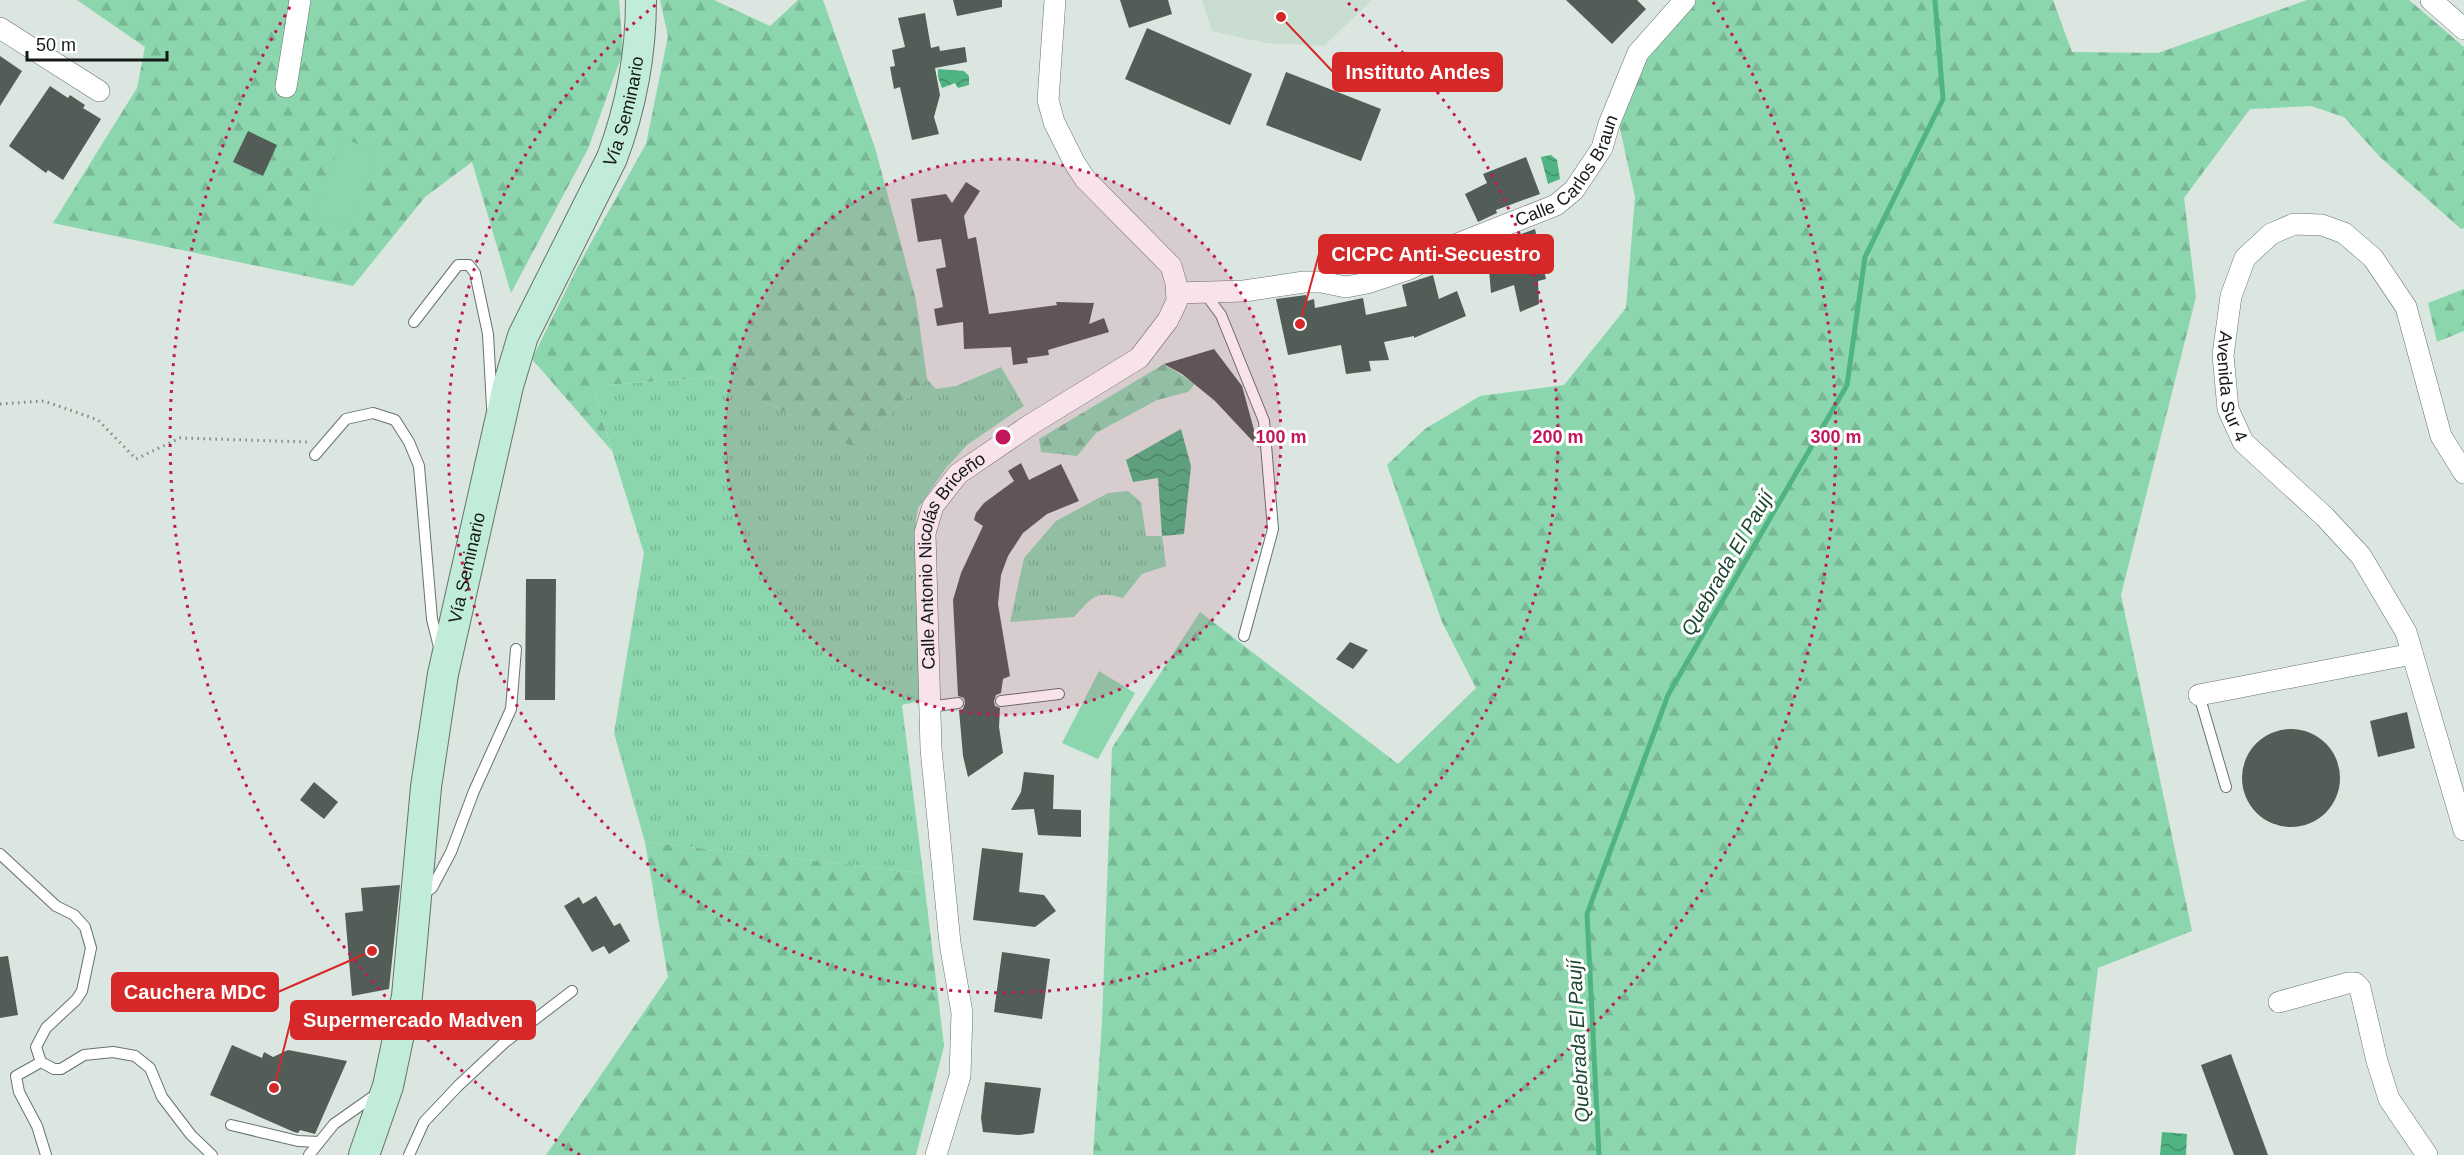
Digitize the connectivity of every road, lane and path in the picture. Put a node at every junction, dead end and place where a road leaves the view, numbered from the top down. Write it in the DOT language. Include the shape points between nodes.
graph roads {
  1 [pos="300,0"];
  2 [pos="641,0"];
  3 [pos="1055,0"];
  4 [pos="1685,0"];
  5 [pos="2431,0"];
  6 [pos="0,28"];
  7 [pos="2464,29"];
  8 [pos="286,87"];
  9 [pos="99,91"];
  10 [pos="1204,292"];
  11 [pos="1177,293"];
  12 [pos="414,322"];
  13 [pos="0,404"];
  14 [pos="326,443"];
  15 [pos="315,455"];
  16 [pos="494,455"];
  17 [pos="2464,473"];
  18 [pos="1244,636"];
  19 [pos="516,649"];
  20 [pos="2412,654"];
  21 [pos="444,668"];
  22 [pos="1059,694"];
  23 [pos="2199,695"];
  24 [pos="1000,700"];
  25 [pos="958,703"];
  26 [pos="929,707"];
  27 [pos="2226,787"];
  28 [pos="2464,830"];
  29 [pos="0,854"];
  30 [pos="418,896"];
  31 [pos="572,991"];
  32 [pos="2279,1002"];
  33 [pos="41,1062"];
  34 [pos="388,1086"];
  35 [pos="231,1125"];
  36 [pos="319,1142"];
  37 [pos="46,1155"];
  38 [pos="212,1155"];
  39 [pos="309,1155"];
  40 [pos="364,1155"];
  41 [pos="409,1155"];
  42 [pos="936,1155"];
  43 [pos="2427,1155"];
  1 -- 8 [label="street"];
  2 -- 16 [label="main road, Vía Seminario" via="640,46 626,120 612,158 523,336"];
  3 -- 11 [label="street" via="1048,100 1054,122 1085,179 1171,266"];
  4 -- 10 [label="street, Calle Carlos Braun" via="1638,53 1602,148 1574,190 1556,205 1455,245 1409,269 1367,283 1346,286 1304,282"];
  5 -- 7 [label="street"];
  6 -- 9 [label="street"];
  10 -- 11 [label="street, Calle Carlos Braun"];
  10 -- 18 [label="lane" via="1221,315 1264,420 1273,529"];
  11 -- 26 [label="street, Calle Antonio Nicolás Briceño" via="1168,320 1139,358 984,454 958,474 933,506 924,558"];
  12 -- 16 [label="lane" via="459,266 469,265 475,273 488,334"];
  13 -- 14 [label="path" via="44,401 98,420 136,459 180,438"];
  14 -- 15 [label="lane"];
  14 -- 21 [label="lane" via="346,419 373,413 395,420 409,442 419,466 432,619"];
  16 -- 21 [label="main road, Vía Seminario"];
  17 -- 20 [label="street, Avenida Sur 4" via="2441,436 2406,307 2373,258 2344,233 2322,225 2294,225 2271,234 2245,258 2231,296 2223,355 2228,409 2242,442 2325,517 2361,556 2406,632"];
  19 -- 30 [label="lane" via="511,709 451,852 432,888"];
  20 -- 23 [label="street"];
  20 -- 28 [label="street, Avenida Sur 4"];
  21 -- 30 [label="main road, Vía Seminario" via="426,788"];
  22 -- 24 [label="lane"];
  23 -- 27 [label="lane"];
  25 -- 26 [label="lane"];
  26 -- 42 [label="street, Calle Antonio Nicolás Briceño" via="950,943 962,1013 960,1076"];
  29 -- 33 [label="lane" via="56,906 74,915 85,927 92,948 82,991 46,1028 36,1047"];
  30 -- 34 [label="main road, Vía Seminario" via="407,996"];
  31 -- 41 [label="lane" via="504,1043 458,1086 424,1122"];
  32 -- 43 [label="street" via="2348,982 2361,988 2389,1098"];
  33 -- 37 [label="lane" via="16,1076"];
  33 -- 38 [label="lane" via="61,1069 84,1055 114,1052 135,1056 150,1068 162,1097"];
  34 -- 36 [label="lane" via="334,1124"];
  34 -- 40 [label="main road, Vía Seminario"];
  35 -- 36 [label="lane" via="298,1141"];
  36 -- 39 [label="lane"];
}
